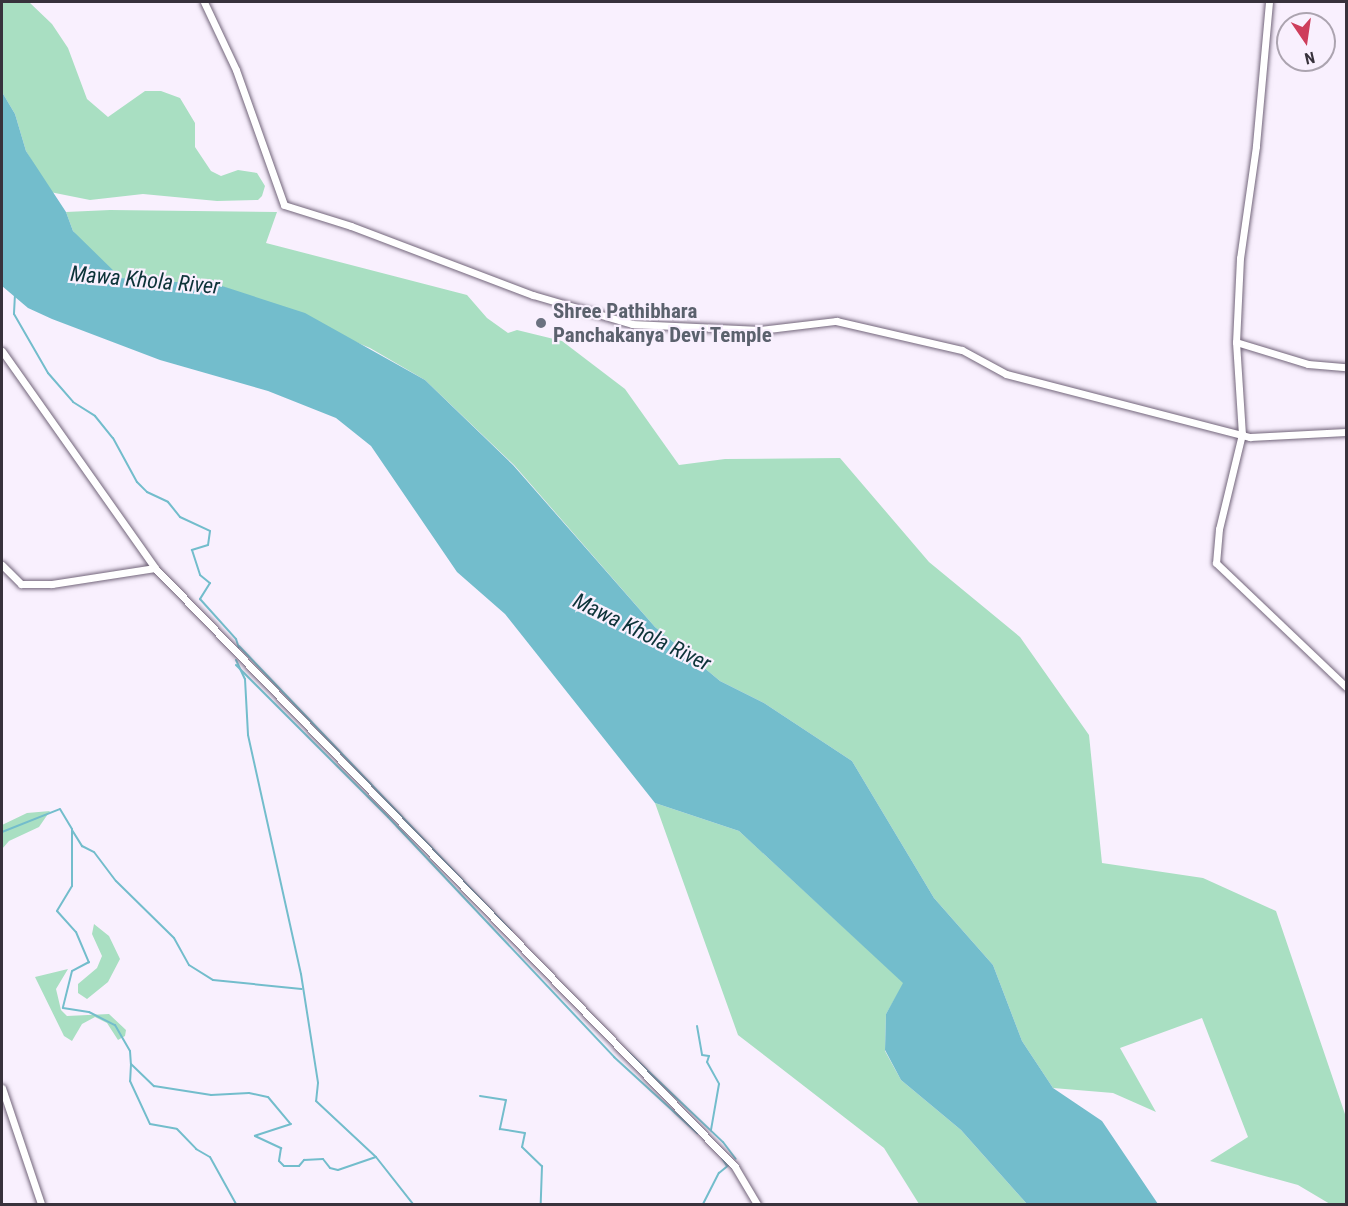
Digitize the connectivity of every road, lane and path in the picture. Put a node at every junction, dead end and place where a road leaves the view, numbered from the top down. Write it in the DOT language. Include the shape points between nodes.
graph roads {
  1 [pos="204,2"];
  2 [pos="1269,2"];
  3 [pos="1236,342"];
  4 [pos="2,351"];
  5 [pos="1347,367"];
  6 [pos="1347,432"];
  7 [pos="1242,434"];
  8 [pos="2,565"];
  9 [pos="155,568"];
  10 [pos="1347,687"];
  11 [pos="2,1088"];
  12 [pos="41,1204"];
  13 [pos="757,1204"];
  1 -- 7 [label="street" via="236,70 284,206 351,226 533,295 632,324 760,330 836,321 962,350 1006,374 1095,394 1160,417"];
  2 -- 3 [label="street" via="1256,146 1240,258"];
  3 -- 5 [label="street" via="1308,364"];
  3 -- 7 [label="street"];
  4 -- 9 [label="street"];
  6 -- 7 [label="street" via="1250,437"];
  7 -- 10 [label="street" via="1219,529 1216,563"];
  8 -- 9 [label="street" via="21,584 52,584"];
  9 -- 13 [label="street" via="735,1167"];
  11 -- 12 [label="street"];
}
